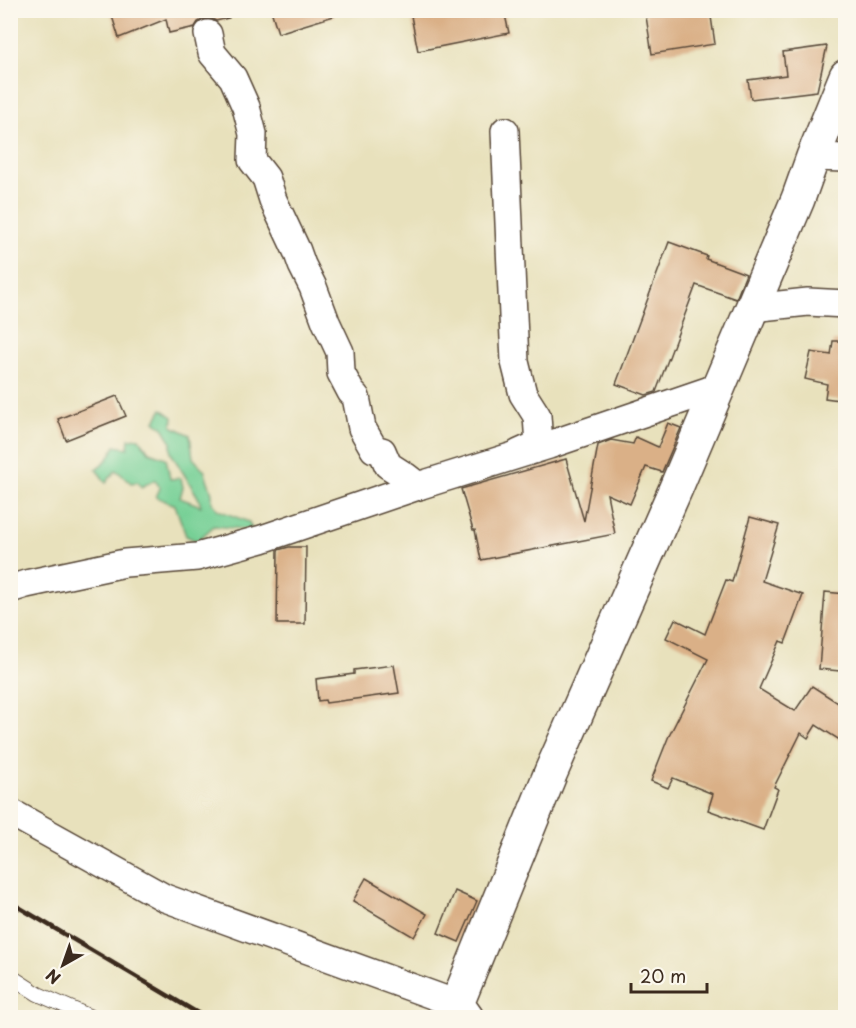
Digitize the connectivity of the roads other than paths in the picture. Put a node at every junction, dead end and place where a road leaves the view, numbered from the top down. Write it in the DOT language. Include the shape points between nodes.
graph roads {
  1 [pos="208,34"];
  2 [pos="846,76"];
  3 [pos="505,131"];
  4 [pos="813,157"];
  5 [pos="846,158"];
  6 [pos="846,304"];
  7 [pos="752,308"];
  8 [pos="719,387"];
  9 [pos="513,456"];
  10 [pos="418,486"];
  11 [pos="10,589"];
  12 [pos="10,812"];
  13 [pos="10,976"];
  14 [pos="462,1011"];
  15 [pos="93,1017"];
  1 -- 10 [label="street" via="212,53 233,78 246,107 253,134 252,160 266,178 340,352 341,373 356,397 362,428 374,449 382,451 388,465"];
  2 -- 4 [label="main road"];
  3 -- 9 [label="street" via="515,362 523,394 537,416 539,444"];
  4 -- 5 [label="street"];
  4 -- 7 [label="main road"];
  6 -- 7 [label="street" via="808,302"];
  7 -- 8 [label="main road"];
  8 -- 9 [label="street"];
  8 -- 14 [label="main road" via="551,772"];
  9 -- 10 [label="street"];
  10 -- 11 [label="street" via="197,557 125,563"];
  12 -- 14 [label="street" via="165,898"];
  13 -- 15 [label="lane" via="39,994"];
}
